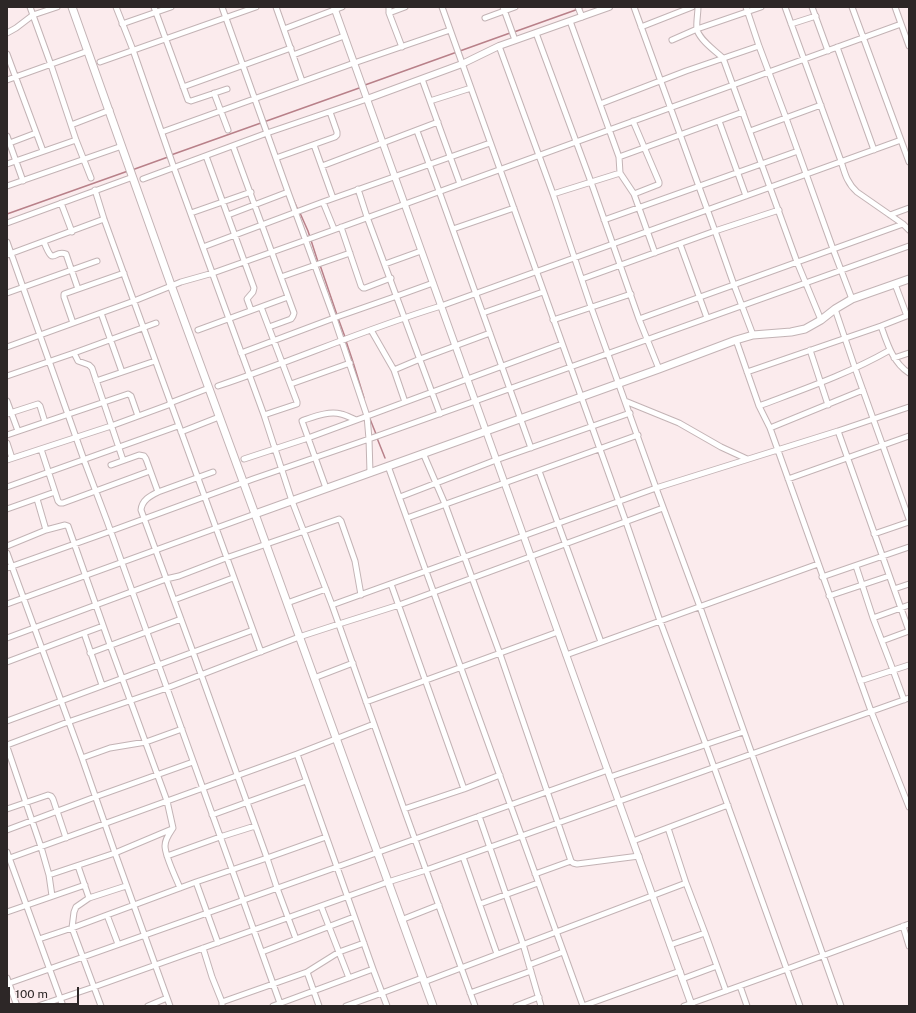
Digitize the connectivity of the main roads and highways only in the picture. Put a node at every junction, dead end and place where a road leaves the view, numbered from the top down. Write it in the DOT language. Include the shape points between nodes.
graph roads {
  1 [pos="72,7"];
  2 [pos="909,279"];
  3 [pos="255,514"];
  4 [pos="432,1006"];
  1 -- 3 [label="main road"];
  2 -- 3 [label="main road" via="852,299 805,329 753,335 736,340"];
  3 -- 4 [label="main road"];
}
